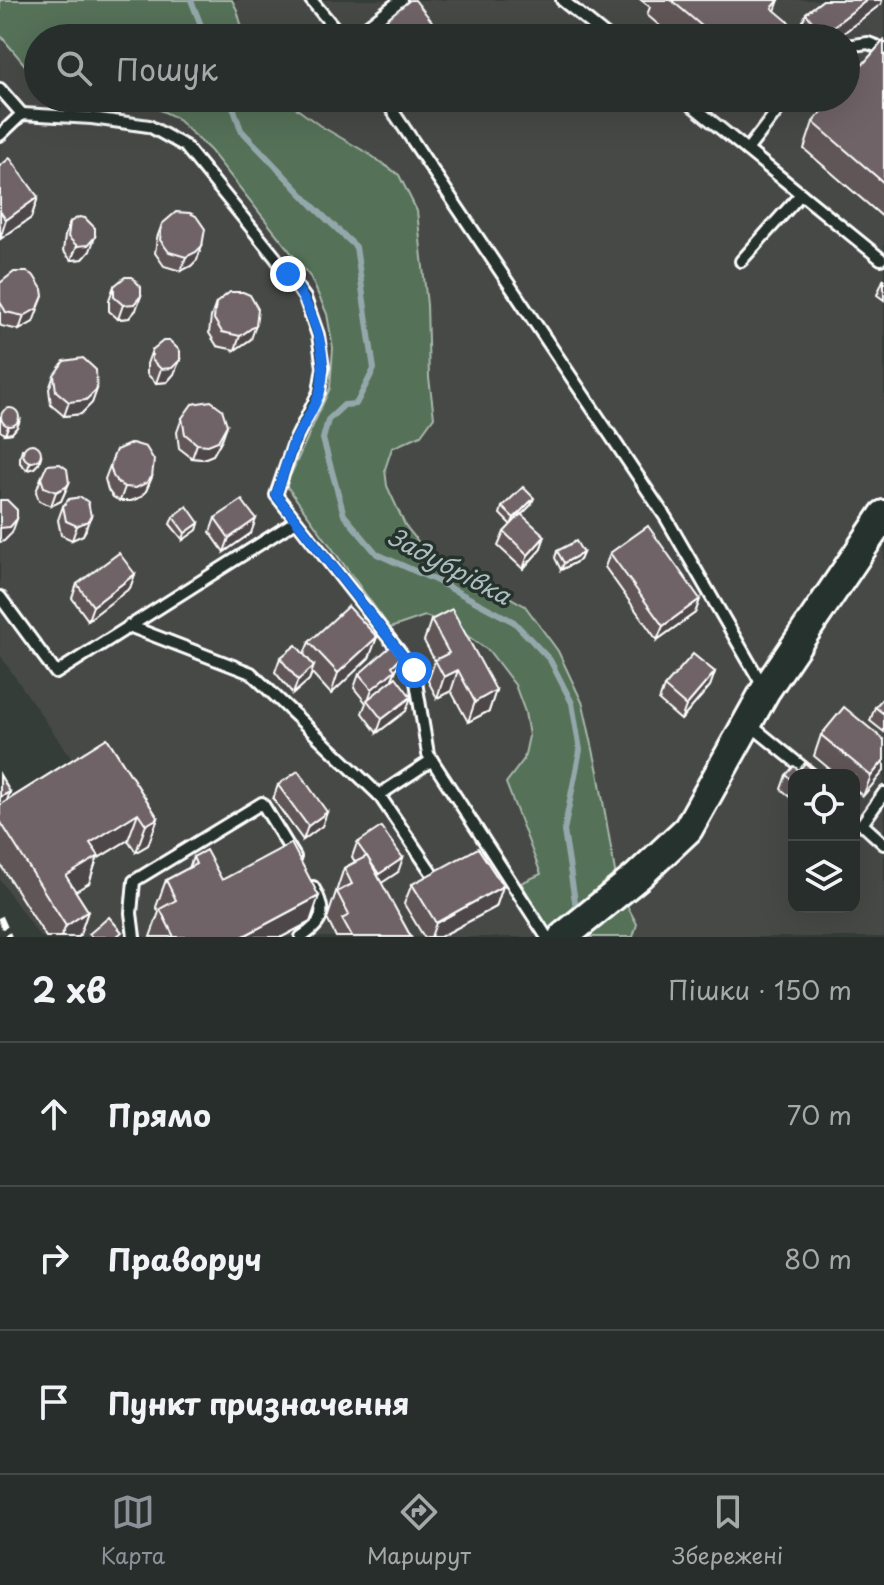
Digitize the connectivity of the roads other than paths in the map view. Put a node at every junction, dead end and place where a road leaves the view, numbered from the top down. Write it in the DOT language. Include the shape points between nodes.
graph roads {
  1 [pos="311,0"];
  2 [pos="401,0"];
  3 [pos="562,0"];
  4 [pos="331,24"];
  5 [pos="370,24"];
  6 [pos="592,24"];
  7 [pos="860,44"];
  8 [pos="884,49"];
  9 [pos="0,89"];
  10 [pos="393,112"];
  11 [pos="700,112"];
  12 [pos="776,112"];
  13 [pos="22,114"];
  14 [pos="0,135"];
  15 [pos="747,150"];
  16 [pos="801,194"];
  17 [pos="881,259"];
  18 [pos="741,261"];
  19 [pos="884,515"];
  20 [pos="296,521"];
  21 [pos="0,597"];
  22 [pos="129,626"];
  23 [pos="765,691"];
  24 [pos="748,723"];
  25 [pos="432,760"];
  26 [pos="805,769"];
  27 [pos="884,793"];
  28 [pos="379,795"];
  29 [pos="860,818"];
  30 [pos="860,822"];
  31 [pos="884,844"];
  32 [pos="490,850"];
  33 [pos="477,857"];
  34 [pos="300,865"];
  35 [pos="449,871"];
  36 [pos="307,877"];
  37 [pos="436,879"];
  38 [pos="425,885"];
  39 [pos="304,936"];
  40 [pos="134,937"];
  41 [pos="549,937"];
  42 [pos="563,937"];
  1 -- 4 [label="lane"];
  2 -- 5 [label="lane"];
  3 -- 6 [label="lane"];
  7 -- 8 [label="lane"];
  9 -- 13 [label="lane"];
  10 -- 23 [label="lane" via="666,518"];
  11 -- 15 [label="lane"];
  12 -- 15 [label="lane"];
  13 -- 14 [label="lane"];
  13 -- 20 [label="lane" via="149,126 185,146 305,298 323,367 319,392 276,495"];
  15 -- 16 [label="lane"];
  16 -- 17 [label="lane"];
  16 -- 18 [label="lane"];
  19 -- 23 [label="main road"];
  20 -- 22 [label="lane"];
  20 -- 25 [label="lane" via="414,670"];
  21 -- 22 [label="lane" via="56,673"];
  22 -- 28 [label="lane" via="251,673"];
  23 -- 24 [label="main road"];
  24 -- 26 [label="lane"];
  24 -- 42 [label="main road" via="688,829"];
  25 -- 28 [label="lane"];
  25 -- 32 [label="lane"];
  27 -- 29 [label="lane"];
  28 -- 37 [label="lane"];
  30 -- 31 [label="lane"];
  32 -- 33 [label="lane"];
  32 -- 41 [label="lane"];
  34 -- 40 [label="lane" via="262,803 134,881"];
  35 -- 37 [label="lane"];
  36 -- 39 [label="lane" via="323,910 315,928"];
  37 -- 38 [label="lane"];
}
